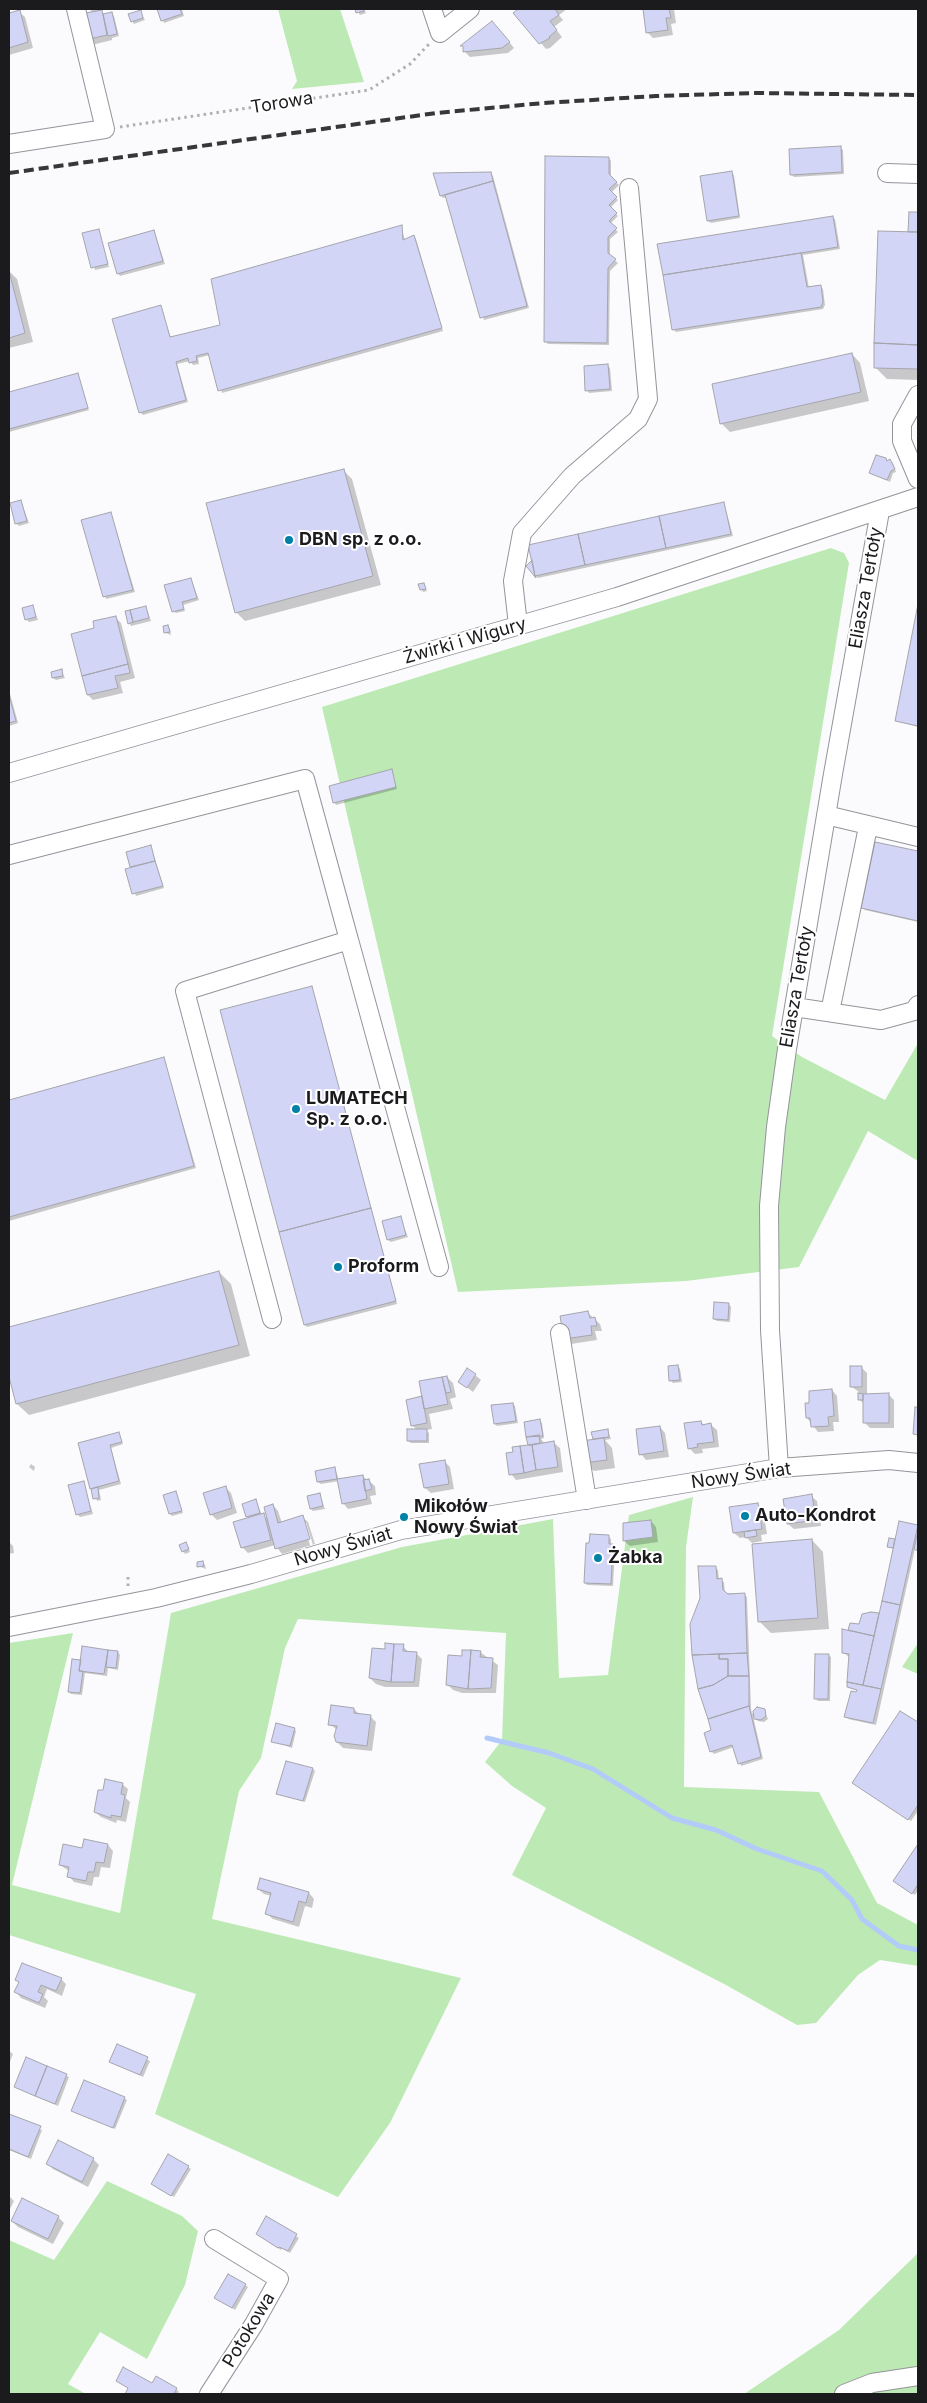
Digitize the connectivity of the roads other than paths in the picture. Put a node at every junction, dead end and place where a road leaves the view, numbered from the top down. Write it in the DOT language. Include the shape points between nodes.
graph roads {
  1 [pos="76,9"];
  2 [pos="432,9"];
  3 [pos="470,9"];
  4 [pos="9,144"];
  5 [pos="887,174"];
  6 [pos="918,174"];
  7 [pos="629,188"];
  8 [pos="918,395"];
  9 [pos="918,479"];
  10 [pos="918,497"];
  11 [pos="880,510"];
  12 [pos="518,625"];
  13 [pos="9,773"];
  14 [pos="826,815"];
  15 [pos="868,827"];
  16 [pos="918,837"];
  17 [pos="9,855"];
  18 [pos="349,940"];
  19 [pos="918,1005"];
  20 [pos="794,1007"];
  21 [pos="830,1012"];
  22 [pos="439,1267"];
  23 [pos="272,1320"];
  24 [pos="560,1333"];
  25 [pos="918,1463"];
  26 [pos="779,1468"];
  27 [pos="587,1500"];
  28 [pos="9,1627"];
  29 [pos="214,2239"];
  30 [pos="918,2376"];
  31 [pos="209,2394"];
  32 [pos="844,2394"];
  1 -- 4 [label="street" via="105,129"];
  2 -- 3 [label="street" via="440,33"];
  5 -- 6 [label="street"];
  7 -- 12 [label="street" via="648,400 638,419 572,476 522,533 513,581"];
  8 -- 9 [label="street" via="902,424 902,441"];
  10 -- 11 [label="street, Żwirki i Wigury"];
  11 -- 12 [label="street, Żwirki i Wigury" via="617,597"];
  11 -- 14 [label="street, Eliasza Tertoły"];
  12 -- 13 [label="street, Żwirki i Wigury"];
  14 -- 15 [label="street"];
  14 -- 20 [label="street, Eliasza Tertoły"];
  15 -- 16 [label="street"];
  15 -- 21 [label="street"];
  17 -- 18 [label="street" via="305,779"];
  18 -- 22 [label="street"];
  18 -- 23 [label="street" via="184,992"];
  19 -- 21 [label="street" via="914,1011 881,1020"];
  20 -- 21 [label="street"];
  20 -- 26 [label="street, Eliasza Tertoły" via="776,1127 769,1206 770,1330"];
  24 -- 27 [label="street"];
  25 -- 26 [label="street, Nowy Świat" via="889,1460"];
  26 -- 27 [label="street, Nowy Świat"];
  27 -- 28 [label="street, Nowy Świat" via="394,1532 156,1598"];
  29 -- 31 [label="street, Potokowa" via="279,2279"];
  30 -- 32 [label="street" via="872,2383"];
}
